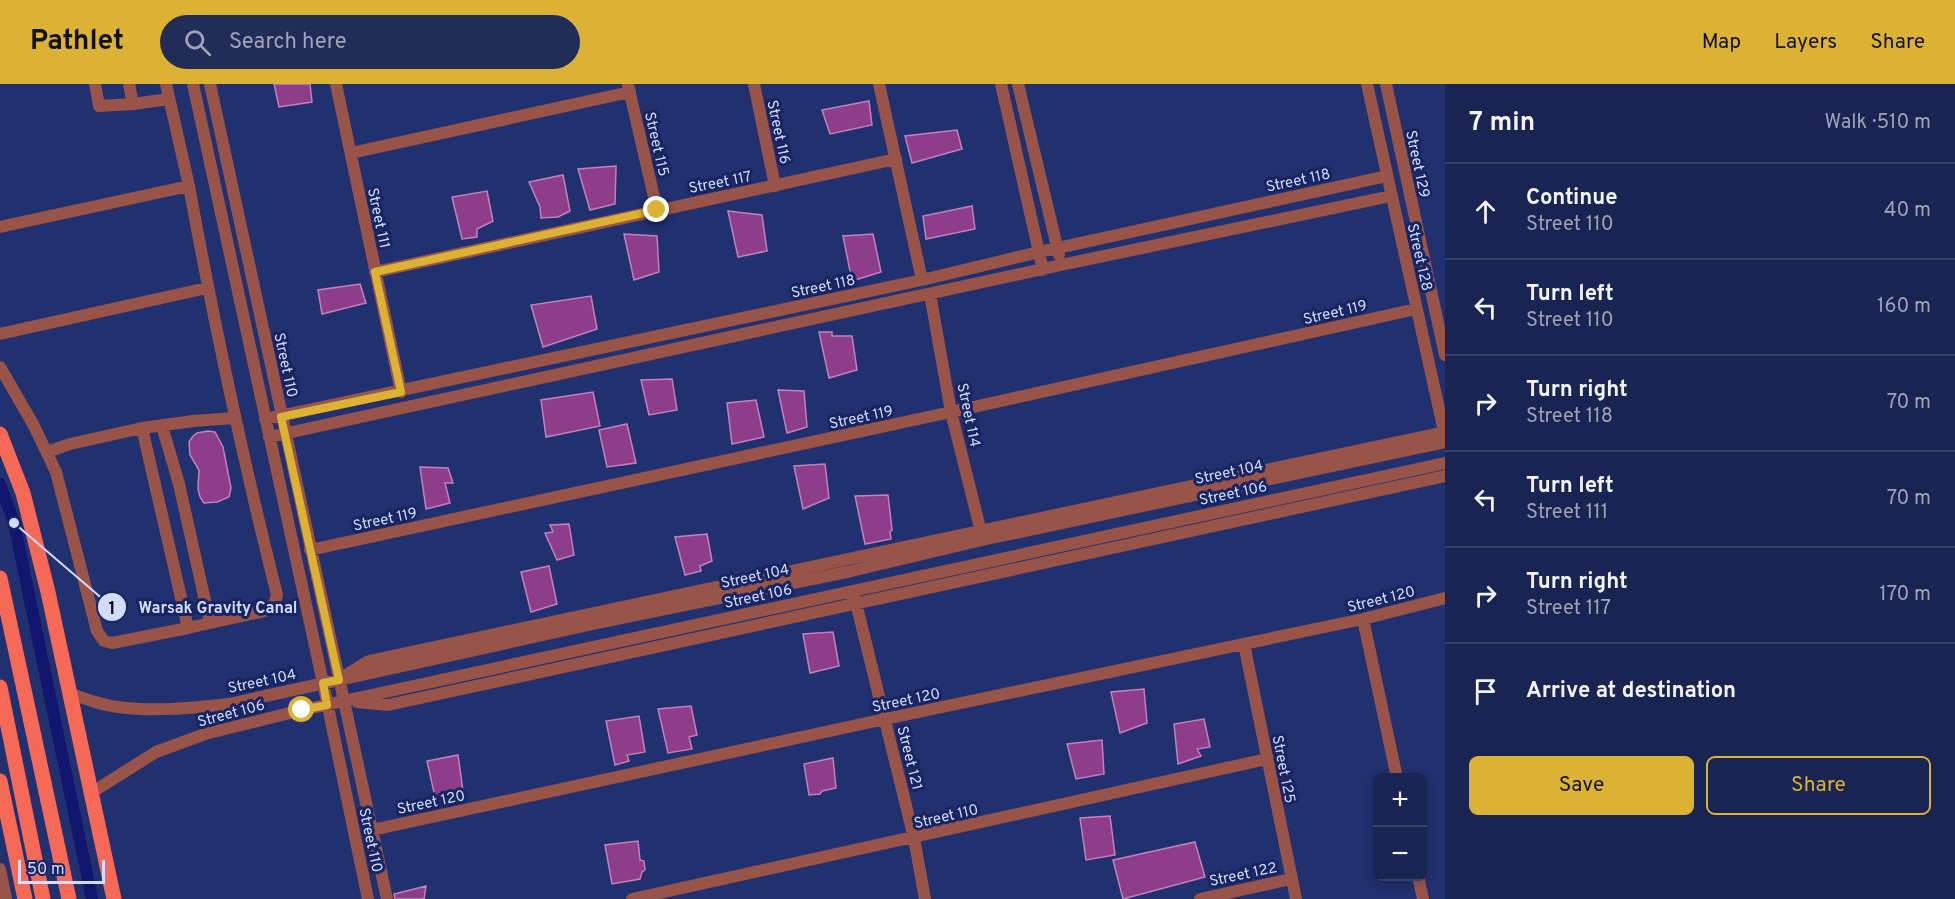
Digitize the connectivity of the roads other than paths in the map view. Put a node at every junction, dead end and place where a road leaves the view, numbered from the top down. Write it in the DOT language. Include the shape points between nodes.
graph roads {
  1 [pos="95,84"];
  2 [pos="129,84"];
  3 [pos="166,84"];
  4 [pos="193,84"];
  5 [pos="210,84"];
  6 [pos="336,84"];
  7 [pos="754,84"];
  8 [pos="879,84"];
  9 [pos="1000,84"];
  10 [pos="1018,84"];
  11 [pos="1367,84"];
  12 [pos="1386,84"];
  13 [pos="629,88"];
  14 [pos="170,99"];
  15 [pos="133,104"];
  16 [pos="351,153"];
  17 [pos="896,159"];
  18 [pos="1387,176"];
  19 [pos="189,186"];
  20 [pos="775,186"];
  21 [pos="1391,196"];
  22 [pos="657,210"];
  23 [pos="0,227"];
  24 [pos="1057,248"];
  25 [pos="1039,252"];
  26 [pos="1061,265"];
  27 [pos="1043,270"];
  28 [pos="375,272"];
  29 [pos="922,280"];
  30 [pos="207,288"];
  31 [pos="930,294"];
  32 [pos="1439,302"];
  33 [pos="1416,309"];
  34 [pos="0,334"];
  35 [pos="1445,356"];
  36 [pos="0,367"];
  37 [pos="401,392"];
  38 [pos="951,412"];
  39 [pos="281,417"];
  40 [pos="235,418"];
  41 [pos="265,419"];
  42 [pos="162,426"];
  43 [pos="142,428"];
  44 [pos="0,434"];
  45 [pos="285,435"];
  46 [pos="1445,435"];
  47 [pos="269,437"];
  48 [pos="47,452"];
  49 [pos="1445,463"];
  50 [pos="1297,468"];
  51 [pos="1445,476"];
  52 [pos="1140,507"];
  53 [pos="1146,527"];
  54 [pos="981,535"];
  55 [pos="310,550"];
  56 [pos="1008,563"];
  57 [pos="0,578"];
  58 [pos="724,591"];
  59 [pos="854,597"];
  60 [pos="1445,598"];
  61 [pos="1363,619"];
  62 [pos="210,623"];
  63 [pos="594,624"];
  64 [pos="188,628"];
  65 [pos="1244,644"];
  66 [pos="465,646"];
  67 [pos="600,646"];
  68 [pos="339,680"];
  69 [pos="466,681"];
  70 [pos="323,683"];
  71 [pos="0,687"];
  72 [pos="69,693"];
  73 [pos="344,701"];
  74 [pos="327,705"];
  75 [pos="885,719"];
  76 [pos="1267,759"];
  77 [pos="1396,773"];
  78 [pos="0,781"];
  79 [pos="91,793"];
  80 [pos="372,830"];
  81 [pos="914,838"];
  82 [pos="0,869"];
  83 [pos="1292,879"];
  84 [pos="1419,881"];
  85 [pos="4,894"];
  86 [pos="25,899"];
  87 [pos="43,899"];
  88 [pos="69,899"];
  89 [pos="114,899"];
  90 [pos="368,899"];
  91 [pos="387,899"];
  92 [pos="632,899"];
  93 [pos="925,899"];
  94 [pos="1200,899"];
  95 [pos="1296,899"];
  96 [pos="1423,899"];
  1 -- 15 [label="street" via="99,106"];
  2 -- 15 [label="street"];
  3 -- 14 [label="street"];
  4 -- 41 [label="street, Street 110"];
  5 -- 39 [label="street, Street 110"];
  6 -- 16 [label="street, Street 111"];
  7 -- 20 [label="street, Street 116"];
  8 -- 17 [label="street"];
  9 -- 25 [label="street"];
  10 -- 24 [label="street"];
  11 -- 18 [label="street, Street 128"];
  12 -- 32 [label="street, Street 129"];
  13 -- 16 [label="street"];
  13 -- 22 [label="street, Street 115"];
  14 -- 15 [label="street"];
  14 -- 19 [label="street"];
  16 -- 28 [label="street, Street 111"];
  17 -- 20 [label="street, Street 117"];
  17 -- 29 [label="street"];
  18 -- 21 [label="street, Street 128"];
  18 -- 24 [label="street, Street 118"];
  19 -- 23 [label="street"];
  19 -- 30 [label="street"];
  20 -- 22 [label="street, Street 117"];
  21 -- 26 [label="street"];
  21 -- 33 [label="street, Street 128"];
  22 -- 28 [label="street, Street 117"];
  24 -- 25 [label="street, Street 118"];
  24 -- 26 [label="street"];
  25 -- 27 [label="street"];
  25 -- 29 [label="street, Street 118"];
  26 -- 27 [label="street"];
  27 -- 31 [label="street"];
  28 -- 37 [label="street, Street 111"];
  29 -- 37 [label="street, Street 118"];
  30 -- 34 [label="street"];
  30 -- 40 [label="street"];
  31 -- 38 [label="street, Street 114"];
  31 -- 45 [label="street"];
  32 -- 35 [label="street, Street 129"];
  33 -- 38 [label="street, Street 119"];
  33 -- 46 [label="street, Street 128"];
  36 -- 48 [label="street"];
  37 -- 39 [label="street, Street 118"];
  38 -- 54 [label="street, Street 114"];
  38 -- 55 [label="street, Street 119"];
  39 -- 41 [label="street, Street 118"];
  39 -- 45 [label="street, Street 110"];
  40 -- 42 [label="street"];
  40 -- 62 [label="street" via="277,595 265,611"];
  41 -- 47 [label="street, Street 110"];
  42 -- 43 [label="street"];
  42 -- 62 [label="street"];
  43 -- 48 [label="street"];
  43 -- 64 [label="street"];
  44 -- 72 [label="main road" via="23,493"];
  45 -- 47 [label="street"];
  45 -- 55 [label="street, Street 110"];
  46 -- 50 [label="street, Street 104"];
  47 -- 70 [label="street, Street 110"];
  48 -- 64 [label="street" via="56,472 97,631 104,641 112,643"];
  49 -- 53 [label="street, Street 106"];
  50 -- 52 [label="street, Street 104"];
  50 -- 54 [label="street"];
  51 -- 56 [label="street"];
  52 -- 53 [label="street"];
  52 -- 54 [label="street, Street 104"];
  53 -- 56 [label="street, Street 106"];
  54 -- 58 [label="street, Street 104" via="847,572"];
  55 -- 68 [label="street, Street 110"];
  56 -- 59 [label="street, Street 106"];
  57 -- 88 [label="main road"];
  58 -- 63 [label="street, Street 104"];
  58 -- 66 [label="street"];
  59 -- 67 [label="street, Street 106"];
  59 -- 69 [label="street"];
  59 -- 75 [label="street, Street 121"];
  60 -- 61 [label="street, Street 120"];
  61 -- 65 [label="street, Street 120"];
  61 -- 77 [label="street"];
  62 -- 64 [label="street"];
  63 -- 66 [label="street, Street 104"];
  63 -- 67 [label="street"];
  65 -- 75 [label="street, Street 120"];
  65 -- 76 [label="street, Street 125"];
  66 -- 68 [label="street, Street 104"];
  67 -- 69 [label="street, Street 106"];
  68 -- 70 [label="street, Street 104"];
  68 -- 73 [label="street, Street 110"];
  69 -- 73 [label="street, Street 106"];
  70 -- 72 [label="street, Street 104" via="229,704 181,709 118,708"];
  70 -- 74 [label="street, Street 110"];
  71 -- 87 [label="main road"];
  72 -- 79 [label="main road"];
  73 -- 74 [label="street, Street 106"];
  73 -- 80 [label="street, Street 110"];
  74 -- 79 [label="street, Street 106" via="205,734 156,752"];
  74 -- 90 [label="street, Street 110"];
  75 -- 80 [label="street, Street 120"];
  75 -- 81 [label="street, Street 121"];
  76 -- 81 [label="street, Street 110"];
  76 -- 83 [label="street, Street 125"];
  78 -- 86 [label="main road"];
  79 -- 89 [label="main road"];
  80 -- 91 [label="street, Street 110"];
  81 -- 92 [label="street, Street 110"];
  81 -- 93 [label="street, Street 121"];
  82 -- 85 [label="street"];
  83 -- 94 [label="street, Street 122"];
  83 -- 95 [label="street, Street 125"];
  84 -- 96 [label="street"];
}
